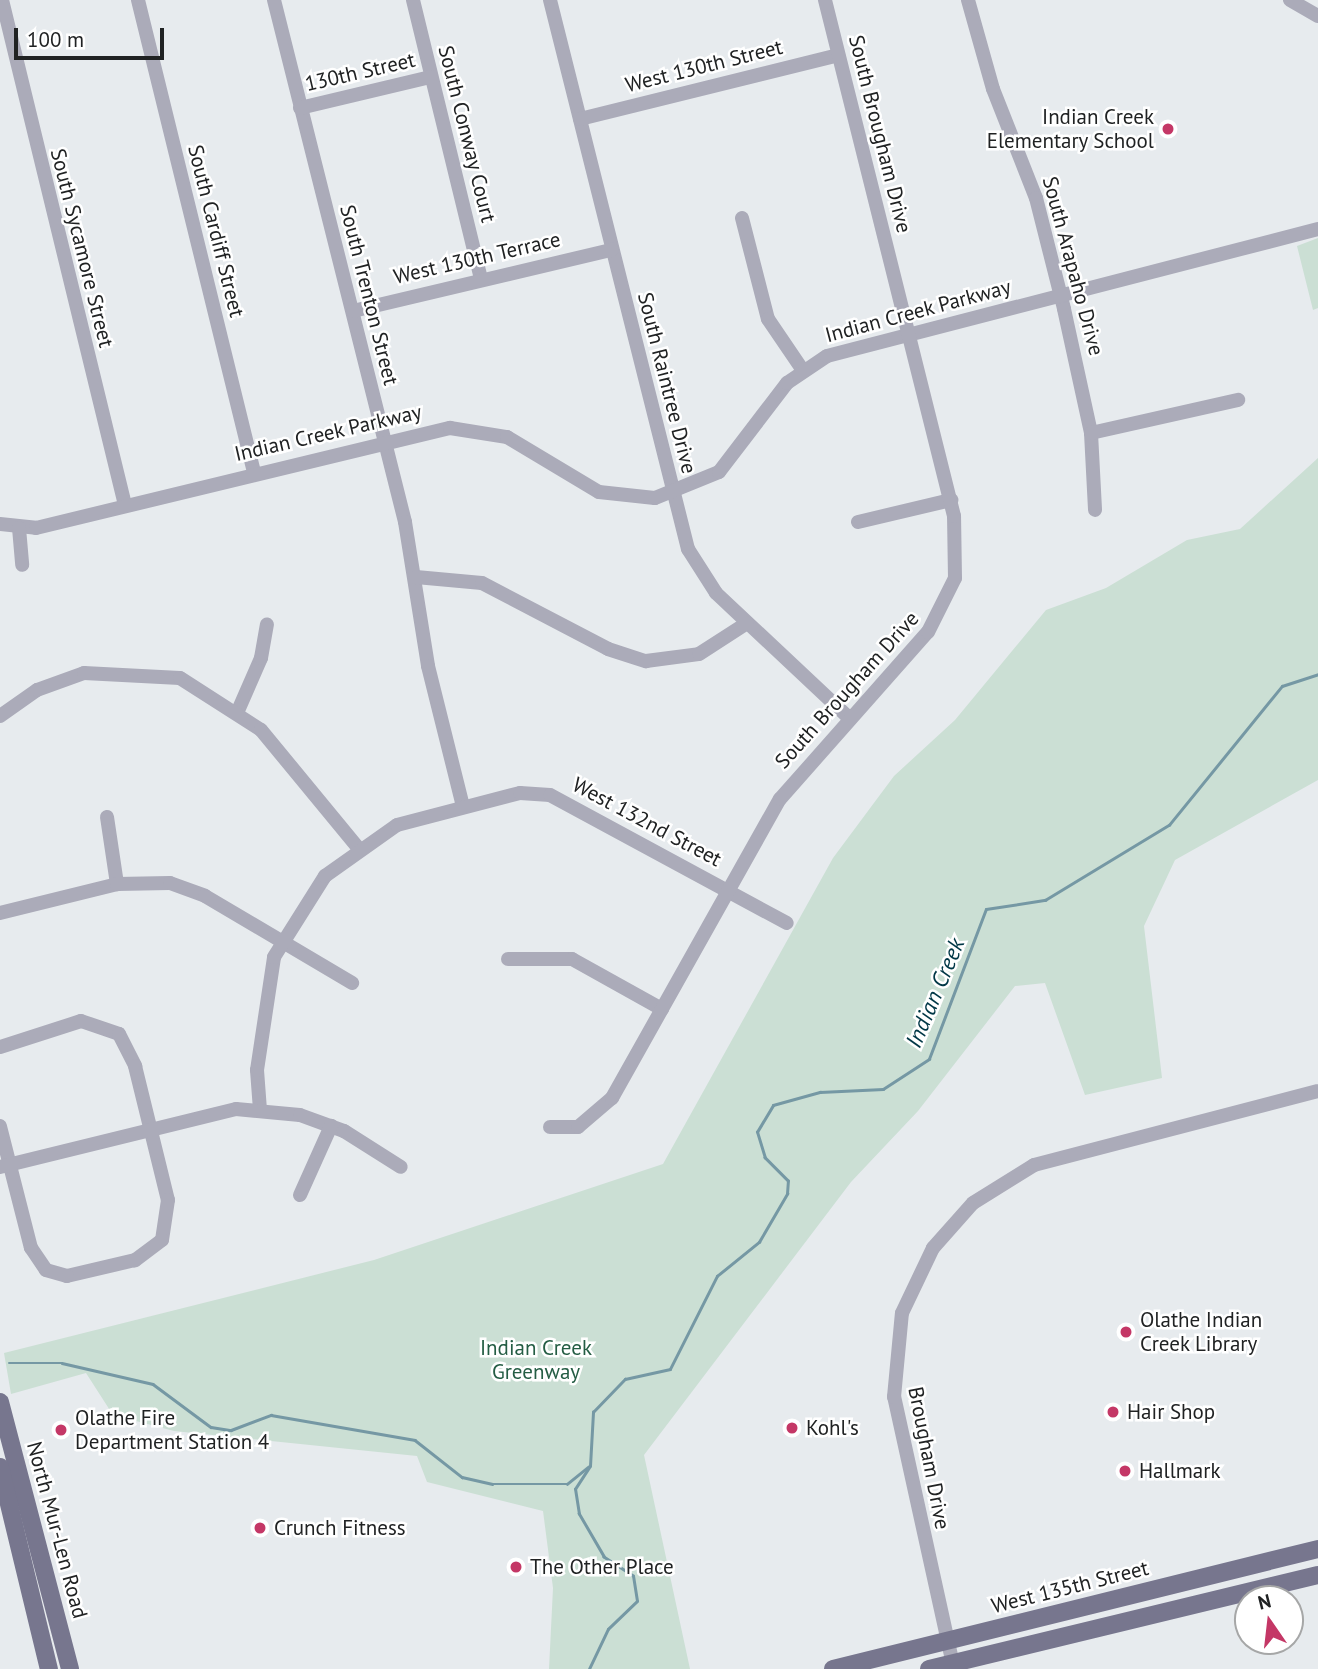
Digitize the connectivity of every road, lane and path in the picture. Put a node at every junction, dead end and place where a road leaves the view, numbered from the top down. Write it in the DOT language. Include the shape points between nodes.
graph roads {
  1 [pos="2,0"];
  2 [pos="138,0"];
  3 [pos="274,0"];
  4 [pos="413,0"];
  5 [pos="550,0"];
  6 [pos="825,0"];
  7 [pos="968,0"];
  8 [pos="1290,0"];
  9 [pos="1318,16"];
  10 [pos="838,55"];
  11 [pos="430,77"];
  12 [pos="300,108"];
  13 [pos="579,119"];
  14 [pos="742,218"];
  15 [pos="1318,229"];
  16 [pos="612,250"];
  17 [pos="481,278"];
  18 [pos="1061,296"];
  19 [pos="353,311"];
  20 [pos="909,335"];
  21 [pos="802,369"];
  22 [pos="1238,400"];
  23 [pos="1091,433"];
  24 [pos="384,439"];
  25 [pos="254,471"];
  26 [pos="674,494"];
  27 [pos="951,500"];
  28 [pos="125,505"];
  29 [pos="1095,510"];
  30 [pos="858,522"];
  31 [pos="0,524"];
  32 [pos="19,528"];
  33 [pos="22,565"];
  34 [pos="416,577"];
  35 [pos="747,623"];
  36 [pos="267,625"];
  37 [pos="237,713"];
  38 [pos="0,716"];
  39 [pos="848,717"];
  40 [pos="463,806"];
  41 [pos="107,817"];
  42 [pos="359,849"];
  43 [pos="117,884"];
  44 [pos="728,890"];
  45 [pos="0,913"];
  46 [pos="787,923"];
  47 [pos="282,941"];
  48 [pos="508,959"];
  49 [pos="352,983"];
  50 [pos="662,1009"];
  51 [pos="0,1047"];
  52 [pos="1318,1091"];
  53 [pos="260,1110"];
  54 [pos="0,1126"];
  55 [pos="331,1126"];
  56 [pos="550,1127"];
  57 [pos="150,1130"];
  58 [pos="5,1165"];
  59 [pos="401,1167"];
  60 [pos="300,1195"];
  61 [pos="0,1402"];
  62 [pos="0,1467"];
  63 [pos="1318,1549"];
  64 [pos="1318,1575"];
  65 [pos="945,1642"];
  66 [pos="953,1666"];
  67 [pos="50,1669"];
  68 [pos="70,1669"];
  69 [pos="833,1669"];
  70 [pos="929,1669"];
  1 -- 28 [label="street, South Sycamore Street"];
  2 -- 25 [label="street, South Cardiff Street"];
  3 -- 12 [label="street, South Trenton Street"];
  4 -- 11 [label="street, South Conway Court"];
  5 -- 13 [label="street, South Raintree Drive"];
  6 -- 10 [label="street, South Brougham Drive"];
  7 -- 18 [label="street, South Arapaho Drive"];
  8 -- 9 [label="street"];
  10 -- 13 [label="street, West 130th Street"];
  10 -- 20 [label="street, South Brougham Drive"];
  11 -- 12 [label="street, 130th Street"];
  11 -- 17 [label="street, South Conway Court"];
  12 -- 19 [label="street, South Trenton Street"];
  13 -- 16 [label="street, South Raintree Drive"];
  14 -- 21 [label="street" via="768,320"];
  15 -- 18 [label="street, Indian Creek Parkway"];
  16 -- 17 [label="street, West 130th Terrace"];
  16 -- 26 [label="street, South Raintree Drive"];
  17 -- 19 [label="street, West 130th Terrace"];
  18 -- 20 [label="street, Indian Creek Parkway"];
  18 -- 23 [label="street, South Arapaho Drive"];
  19 -- 24 [label="street, South Trenton Street"];
  20 -- 21 [label="street, Indian Creek Parkway" via="838,352"];
  20 -- 27 [label="street, South Brougham Drive"];
  21 -- 26 [label="street, Indian Creek Parkway" via="727,465 703,484"];
  22 -- 23 [label="street"];
  23 -- 29 [label="street, South Arapaho Drive"];
  24 -- 25 [label="street, Indian Creek Parkway"];
  24 -- 26 [label="street, Indian Creek Parkway" via="450,428 487,432 599,492 632,498"];
  24 -- 34 [label="street, South Trenton Street"];
  25 -- 28 [label="street, Indian Creek Parkway"];
  26 -- 35 [label="street, South Raintree Drive" via="701,574"];
  27 -- 30 [label="street"];
  27 -- 39 [label="street, South Brougham Drive" via="958,552 946,605"];
  28 -- 32 [label="street, Indian Creek Parkway"];
  31 -- 32 [label="street, Indian Creek Parkway"];
  32 -- 33 [label="street"];
  34 -- 35 [label="street" via="482,583 608,649 646,661 699,654"];
  34 -- 40 [label="street, South Trenton Street" via="428,666"];
  35 -- 39 [label="street, South Raintree Drive"];
  36 -- 37 [label="street" via="261,659"];
  37 -- 38 [label="street" via="180,678 101,670 52,682"];
  37 -- 42 [label="street" via="304,776"];
  39 -- 44 [label="street, South Brougham Drive" via="780,799"];
  40 -- 42 [label="street, West 132nd Street" via="397,825"];
  40 -- 44 [label="street, West 132nd Street" via="520,793 561,798"];
  41 -- 43 [label="street"];
  42 -- 47 [label="street, West 132nd Street" via="325,876"];
  43 -- 45 [label="street"];
  43 -- 47 [label="street" via="170,883"];
  44 -- 46 [label="street, West 132nd Street"];
  44 -- 50 [label="street, South Brougham Drive"];
  47 -- 49 [label="street"];
  47 -- 53 [label="street, West 132nd Street" via="265,996 257,1070"];
  48 -- 50 [label="street" via="572,960"];
  50 -- 56 [label="street, South Brougham Drive" via="604,1107 578,1127"];
  51 -- 57 [label="street" via="81,1021 106,1025 129,1048"];
  52 -- 65 [label="street, Brougham Drive" via="1057,1157 1010,1177 947,1228 910,1290 894,1348 894,1397"];
  53 -- 55 [label="street"];
  53 -- 57 [label="street" via="209,1114"];
  54 -- 58 [label="street"];
  55 -- 59 [label="street"];
  55 -- 60 [label="street"];
  57 -- 58 [label="street"];
  57 -- 58 [label="street" via="170,1212 168,1228 151,1253 68,1276 46,1270 29,1242"];
  61 -- 68 [label="main road, North Mur-Len Road"];
  62 -- 67 [label="main road, North Mur-Len Road"];
  63 -- 65 [label="main road, West 135th Street"];
  64 -- 66 [label="main road"];
  65 -- 66 [label="street, Brougham Drive"];
  65 -- 69 [label="main road, West 135th Street"];
  66 -- 70 [label="main road"];
}
